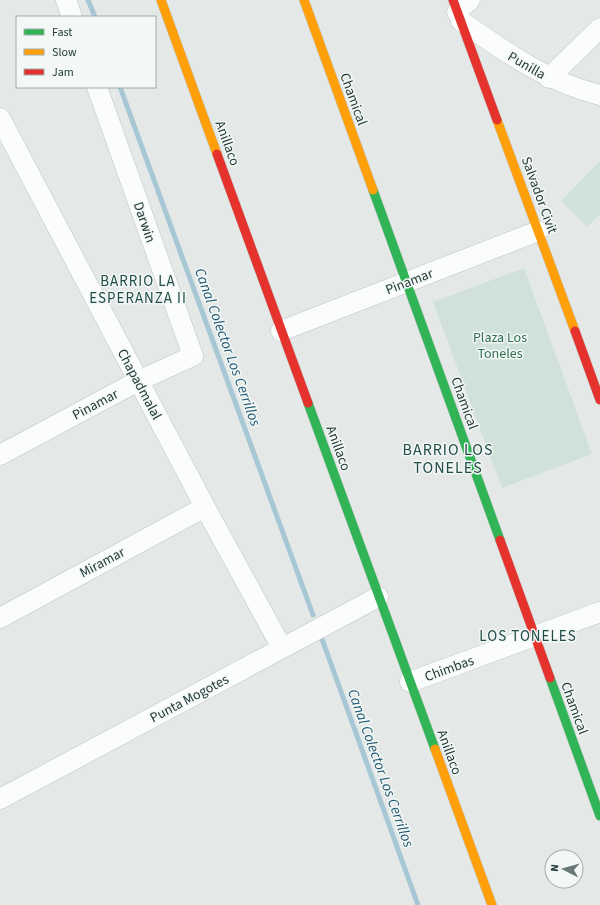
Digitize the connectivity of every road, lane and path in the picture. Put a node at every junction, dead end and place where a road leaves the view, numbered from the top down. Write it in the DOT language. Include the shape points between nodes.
graph roads {
  1 [pos="66,0"];
  2 [pos="161,0"];
  3 [pos="304,0"];
  4 [pos="460,8"];
  5 [pos="72,16"];
  6 [pos="600,28"];
  7 [pos="549,78"];
  8 [pos="97,88"];
  9 [pos="600,95"];
  10 [pos="0,118"];
  11 [pos="538,231"];
  12 [pos="406,282"];
  13 [pos="282,331"];
  14 [pos="193,356"];
  15 [pos="138,381"];
  16 [pos="600,400"];
  17 [pos="0,455"];
  18 [pos="205,507"];
  19 [pos="378,597"];
  20 [pos="600,612"];
  21 [pos="0,618"];
  22 [pos="534,636"];
  23 [pos="282,648"];
  24 [pos="410,682"];
  25 [pos="0,799"];
  26 [pos="600,816"];
  27 [pos="492,905"];
  1 -- 5 [label="street"];
  2 -- 13 [label="street, Anillaco"];
  3 -- 12 [label="street, Chamical"];
  4 -- 7 [label="street, Punilla" via="520,62"];
  4 -- 11 [label="street, Salvador Civit"];
  6 -- 7 [label="street"];
  7 -- 9 [label="street, Punilla"];
  8 -- 14 [label="street, Darwin"];
  10 -- 15 [label="street, Chapadmalal"];
  11 -- 12 [label="street, Pinamar"];
  11 -- 16 [label="street, Salvador Civit"];
  12 -- 13 [label="street, Pinamar"];
  12 -- 22 [label="street, Chamical"];
  13 -- 19 [label="street, Anillaco"];
  14 -- 15 [label="street, Pinamar"];
  15 -- 17 [label="street, Pinamar"];
  15 -- 18 [label="street, Chapadmalal"];
  18 -- 21 [label="street, Miramar"];
  18 -- 23 [label="street, Chapadmalal"];
  19 -- 23 [label="street, Punta Mogotes"];
  19 -- 24 [label="street, Anillaco"];
  20 -- 22 [label="street, Chimbas"];
  22 -- 24 [label="street, Chimbas"];
  22 -- 26 [label="street, Chamical"];
  23 -- 25 [label="street, Punta Mogotes"];
  24 -- 27 [label="street, Anillaco"];
}
